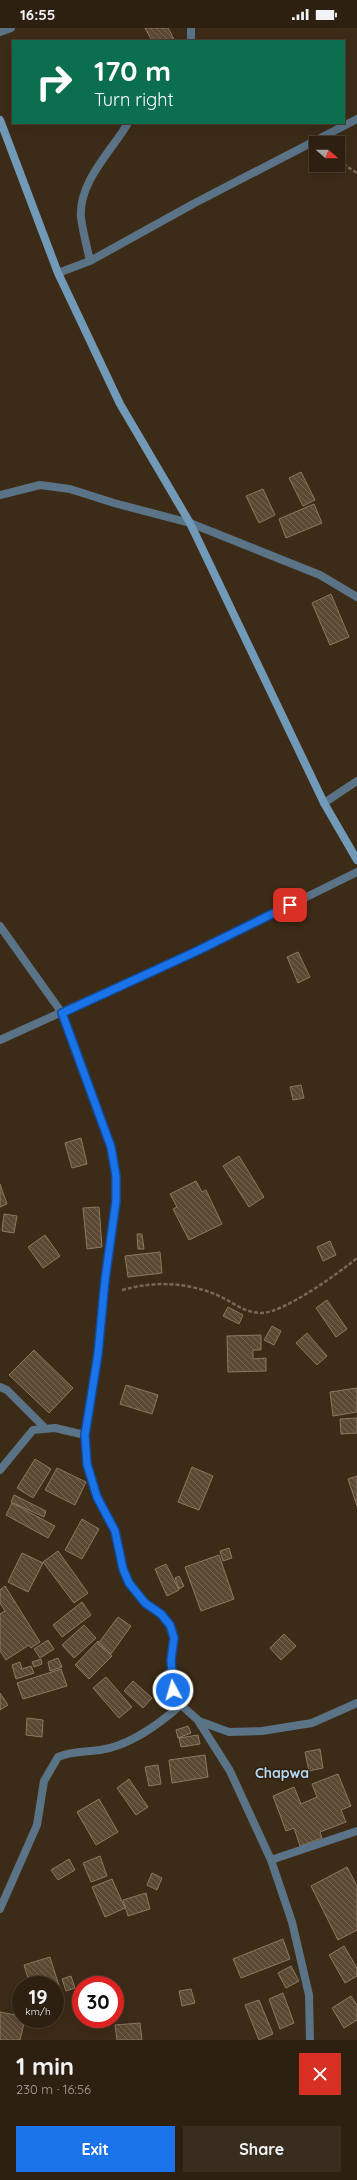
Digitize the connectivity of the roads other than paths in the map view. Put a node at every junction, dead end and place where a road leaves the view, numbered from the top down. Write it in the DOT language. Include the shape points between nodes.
graph roads {
  1 [pos="11,28"];
  2 [pos="191,28"];
  3 [pos="0,32"];
  4 [pos="191,40"];
  5 [pos="357,119"];
  6 [pos="0,120"];
  7 [pos="127,124"];
  8 [pos="90,261"];
  9 [pos="58,273"];
  10 [pos="0,495"];
  11 [pos="190,523"];
  12 [pos="357,597"];
  13 [pos="357,781"];
  14 [pos="324,803"];
  15 [pos="357,860"];
  16 [pos="357,872"];
  17 [pos="0,926"];
  18 [pos="62,1013"];
  19 [pos="0,1040"];
  20 [pos="0,1387"];
  21 [pos="45,1428"];
  22 [pos="85,1435"];
  23 [pos="0,1470"];
  24 [pos="357,1703"];
  25 [pos="181,1705"];
  26 [pos="199,1721"];
  27 [pos="357,1831"];
  28 [pos="271,1860"];
  29 [pos="0,1909"];
  30 [pos="310,2040"];
  1 -- 3 [label="street"];
  2 -- 4 [label="street"];
  5 -- 8 [label="street"];
  6 -- 9 [label="street"];
  7 -- 8 [label="street" via="94,174 85,193 81,218"];
  8 -- 9 [label="street"];
  9 -- 11 [label="street" via="120,404"];
  10 -- 11 [label="street" via="40,485 70,489"];
  11 -- 12 [label="street" via="320,576"];
  11 -- 14 [label="street"];
  13 -- 14 [label="street"];
  14 -- 15 [label="street"];
  16 -- 18 [label="street" via="197,951"];
  17 -- 18 [label="street"];
  18 -- 19 [label="street"];
  18 -- 22 [label="street" via="111,1147 116,1176 116,1201 98,1354"];
  20 -- 21 [label="street" via="7,1390"];
  21 -- 22 [label="street"];
  21 -- 23 [label="street" via="33,1430"];
  22 -- 25 [label="street" via="87,1464 97,1497 115,1531 123,1569 129,1583 145,1603 161,1614 170,1625 174,1638 171,1678 173,1690"];
  24 -- 26 [label="street" via="312,1723 262,1731 229,1732"];
  25 -- 26 [label="street"];
  25 -- 29 [label="street" via="163,1720 125,1742 101,1750 74,1752 58,1757 44,1781 37,1825"];
  26 -- 28 [label="street" via="230,1771"];
  27 -- 28 [label="street"];
  28 -- 30 [label="street" via="292,1922 309,1995"];
}
